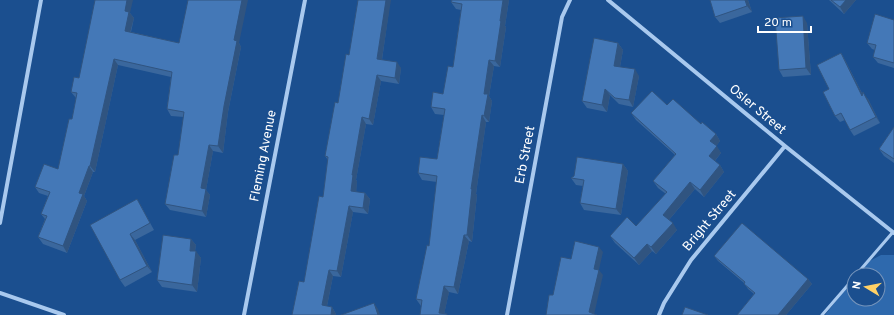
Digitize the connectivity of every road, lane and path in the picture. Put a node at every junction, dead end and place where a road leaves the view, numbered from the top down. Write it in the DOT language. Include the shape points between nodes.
graph roads {
  1 [pos="41,0"];
  2 [pos="305,0"];
  3 [pos="570,0"];
  4 [pos="608,0"];
  5 [pos="785,146"];
  6 [pos="0,223"];
  7 [pos="894,232"];
  8 [pos="863,267"];
  9 [pos="846,287"];
  10 [pos="0,293"];
  11 [pos="64,315"];
  12 [pos="244,315"];
  13 [pos="506,315"];
  14 [pos="659,315"];
  15 [pos="822,315"];
  1 -- 6 [label="street"];
  2 -- 12 [label="street, Fleming Avenue"];
  3 -- 13 [label="street, Erb Street" via="562,17"];
  4 -- 5 [label="street, Osler Street"];
  5 -- 7 [label="street, Osler Street"];
  5 -- 14 [label="street, Bright Street" via="690,260"];
  7 -- 8 [label="lane"];
  9 -- 15 [label="lane"];
  10 -- 11 [label="street"];
}
